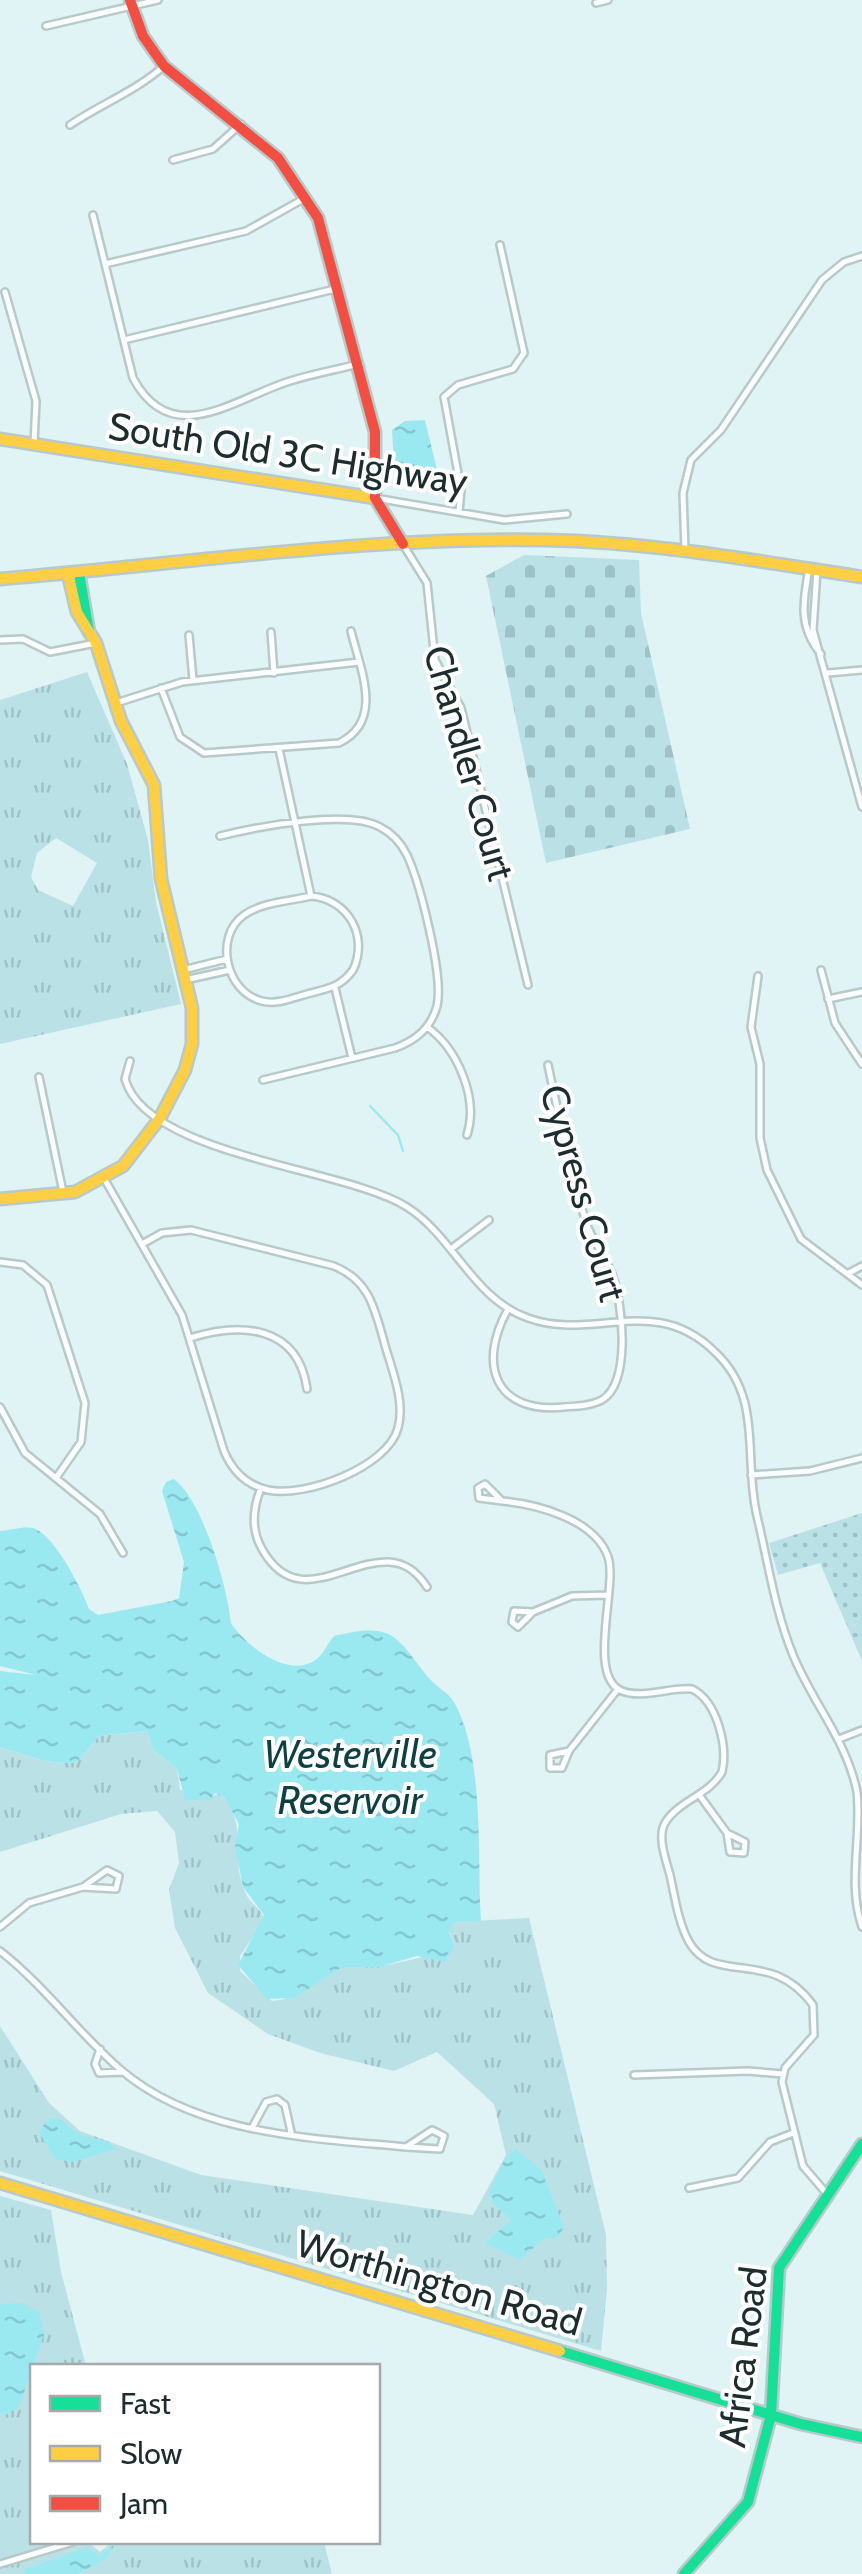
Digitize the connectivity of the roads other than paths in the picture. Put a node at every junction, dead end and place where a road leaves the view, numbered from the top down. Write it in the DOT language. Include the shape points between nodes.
graph roads {
  1 [pos="158,0"];
  2 [pos="608,0"];
  3 [pos="131,3"];
  4 [pos="596,3"];
  5 [pos="46,26"];
  6 [pos="164,66"];
  7 [pos="241,124"];
  8 [pos="70,125"];
  9 [pos="173,160"];
  10 [pos="306,197"];
  11 [pos="93,215"];
  12 [pos="500,245"];
  13 [pos="862,256"];
  14 [pos="106,264"];
  15 [pos="340,288"];
  16 [pos="5,292"];
  17 [pos="124,340"];
  18 [pos="358,364"];
  19 [pos="0,439"];
  20 [pos="34,444"];
  21 [pos="375,498"];
  22 [pos="459,512"];
  23 [pos="566,514"];
  24 [pos="404,546"];
  25 [pos="684,550"];
  26 [pos="813,569"];
  27 [pos="73,573"];
  28 [pos="862,577"];
  29 [pos="0,579"];
  30 [pos="351,631"];
  31 [pos="271,632"];
  32 [pos="189,634"];
  33 [pos="92,638"];
  34 [pos="0,640"];
  35 [pos="358,662"];
  36 [pos="862,670"];
  37 [pos="828,673"];
  38 [pos="274,674"];
  39 [pos="193,680"];
  40 [pos="162,688"];
  41 [pos="114,703"];
  42 [pos="279,749"];
  43 [pos="862,807"];
  44 [pos="295,825"];
  45 [pos="220,836"];
  46 [pos="311,896"];
  47 [pos="227,959"];
  48 [pos="230,970"];
  49 [pos="821,970"];
  50 [pos="184,975"];
  51 [pos="758,976"];
  52 [pos="528,985"];
  53 [pos="334,987"];
  54 [pos="862,992"];
  55 [pos="828,1000"];
  56 [pos="427,1027"];
  57 [pos="352,1058"];
  58 [pos="130,1061"];
  59 [pos="862,1064"];
  60 [pos="548,1065"];
  61 [pos="40,1077"];
  62 [pos="263,1080"];
  63 [pos="160,1118"];
  64 [pos="467,1135"];
  65 [pos="104,1180"];
  66 [pos="64,1195"];
  67 [pos="0,1199"];
  68 [pos="488,1220"];
  69 [pos="142,1244"];
  70 [pos="451,1249"];
  71 [pos="0,1262"];
  72 [pos="862,1266"];
  73 [pos="849,1273"];
  74 [pos="862,1285"];
  75 [pos="508,1308"];
  76 [pos="618,1320"];
  77 [pos="190,1338"];
  78 [pos="306,1389"];
  79 [pos="0,1408"];
  80 [pos="862,1458"];
  81 [pos="751,1475"];
  82 [pos="56,1478"];
  83 [pos="262,1488"];
  84 [pos="502,1501"];
  85 [pos="123,1552"];
  86 [pos="427,1587"];
  87 [pos="608,1595"];
  88 [pos="533,1612"];
  89 [pos="618,1689"];
  90 [pos="862,1730"];
  91 [pos="839,1739"];
  92 [pos="569,1751"];
  93 [pos="700,1796"];
  94 [pos="727,1834"];
  95 [pos="860,1847"];
  96 [pos="84,1887"];
  97 [pos="0,1927"];
  98 [pos="862,1927"];
  99 [pos="0,1951"];
  100 [pos="100,2049"];
  101 [pos="123,2072"];
  102 [pos="783,2074"];
  103 [pos="634,2076"];
  104 [pos="252,2128"];
  105 [pos="291,2132"];
  106 [pos="794,2133"];
  107 [pos="862,2144"];
  108 [pos="406,2147"];
  109 [pos="0,2183"];
  110 [pos="689,2188"];
  111 [pos="827,2194"];
  112 [pos="771,2415"];
  113 [pos="862,2437"];
  114 [pos="66,2544"];
  115 [pos="0,2564"];
  116 [pos="684,2574"];
  1 -- 3 [label="street"];
  2 -- 4 [label="street"];
  3 -- 5 [label="street"];
  3 -- 6 [label="main road"];
  6 -- 7 [label="main road"];
  6 -- 8 [label="street"];
  7 -- 9 [label="street" via="213,150"];
  7 -- 10 [label="main road" via="278,158"];
  10 -- 14 [label="street" via="246,231"];
  10 -- 15 [label="main road"];
  11 -- 14 [label="street"];
  12 -- 22 [label="street" via="524,353 513,369 458,385 444,397"];
  13 -- 25 [label="street" via="822,280 721,430 691,460 683,493"];
  14 -- 17 [label="street"];
  15 -- 17 [label="street"];
  15 -- 18 [label="main road"];
  16 -- 20 [label="street" via="36,401"];
  17 -- 18 [label="street" via="143,394 160,408 188,416"];
  18 -- 21 [label="main road" via="375,432"];
  19 -- 20 [label="main road, South Old 3C Highway"];
  20 -- 21 [label="main road, South Old 3C Highway"];
  21 -- 22 [label="street, South Old 3C Highway"];
  21 -- 24 [label="main road"];
  22 -- 23 [label="street, South Old 3C Highway" via="504,520"];
  24 -- 25 [label="main road" via="548,540"];
  24 -- 27 [label="main road"];
  24 -- 52 [label="street, Chandler Court" via="427,583 433,653 461,708"];
  25 -- 26 [label="main road"];
  26 -- 28 [label="main road"];
  26 -- 37 [label="street" via="803,616"];
  27 -- 29 [label="main road"];
  27 -- 33 [label="main road" via="77,612"];
  30 -- 35 [label="street"];
  31 -- 38 [label="street"];
  32 -- 39 [label="street"];
  33 -- 34 [label="street" via="50,652 24,639"];
  33 -- 41 [label="main road"];
  35 -- 38 [label="street"];
  35 -- 42 [label="street" via="367,707 356,731 331,745"];
  36 -- 37 [label="street"];
  37 -- 43 [label="street"];
  38 -- 39 [label="street"];
  39 -- 40 [label="street"];
  40 -- 41 [label="street"];
  40 -- 42 [label="street" via="177,732 194,748 214,754"];
  41 -- 50 [label="main road" via="157,797 161,879"];
  42 -- 44 [label="street"];
  44 -- 45 [label="street"];
  44 -- 46 [label="street"];
  44 -- 56 [label="street" via="362,821 383,828 403,848 438,977"];
  46 -- 47 [label="street" via="242,916 228,936"];
  46 -- 53 [label="street" via="344,909 358,939 353,970"];
  47 -- 48 [label="street"];
  47 -- 50 [label="street"];
  48 -- 50 [label="street"];
  48 -- 53 [label="street" via="242,990 263,1002"];
  49 -- 55 [label="street"];
  50 -- 63 [label="main road" via="193,1023 190,1052"];
  51 -- 73 [label="street" via="751,1027 760,1064 764,1160 795,1232"];
  53 -- 57 [label="street"];
  54 -- 55 [label="street"];
  55 -- 59 [label="street"];
  56 -- 57 [label="street" via="400,1046"];
  56 -- 64 [label="street" via="458,1062 470,1116"];
  57 -- 62 [label="street"];
  58 -- 63 [label="street" via="128,1089"];
  60 -- 76 [label="street, Cypress Court" via="586,1221 613,1277"];
  61 -- 66 [label="street"];
  63 -- 65 [label="main road" via="139,1150"];
  63 -- 70 [label="street" via="238,1156 394,1199"];
  65 -- 66 [label="main road"];
  65 -- 69 [label="street"];
  66 -- 67 [label="main road"];
  68 -- 70 [label="street"];
  69 -- 77 [label="street"];
  69 -- 83 [label="street" via="172,1230 202,1232 334,1266 370,1296 400,1406 394,1439 360,1470 293,1490"];
  70 -- 75 [label="street"];
  71 -- 82 [label="street" via="23,1265 47,1285 85,1404 82,1442"];
  72 -- 73 [label="street"];
  73 -- 74 [label="street"];
  75 -- 76 [label="street" via="557,1324"];
  75 -- 76 [label="street, Cypress Court" via="495,1336 498,1378 510,1398 532,1409 591,1404 611,1392 622,1372"];
  76 -- 81 [label="street" via="677,1327 723,1359 747,1404"];
  77 -- 78 [label="street" via="239,1327 269,1333 294,1354"];
  77 -- 83 [label="street" via="225,1455 242,1478"];
  79 -- 82 [label="street" via="25,1453"];
  80 -- 81 [label="street"];
  81 -- 91 [label="street" via="790,1646"];
  82 -- 85 [label="street" via="100,1514"];
  83 -- 86 [label="street" via="256,1533 281,1570 319,1580 394,1562 413,1570"];
  84 -- 84 [label="street" via="482,1500 478,1488 485,1484"];
  84 -- 87 [label="street" via="540,1506 593,1536 608,1556"];
  87 -- 88 [label="street" via="572,1596"];
  87 -- 89 [label="street" via="605,1663"];
  88 -- 88 [label="street" via="525,1625 512,1622 514,1611"];
  89 -- 92 [label="street"];
  89 -- 93 [label="street" via="688,1689 708,1701 724,1766"];
  90 -- 91 [label="street"];
  91 -- 95 [label="street" via="857,1792"];
  92 -- 92 [label="street" via="560,1769 550,1768 550,1755"];
  93 -- 94 [label="street"];
  93 -- 102 [label="street" via="662,1830 682,1924 690,1944 709,1962 776,1972 813,2005 814,2035"];
  94 -- 94 [label="street" via="730,1852 744,1853 745,1842"];
  95 -- 98 [label="street" via="854,1886"];
  96 -- 96 [label="street" via="113,1891 120,1878 107,1870"];
  96 -- 97 [label="street" via="29,1903"];
  99 -- 100 [label="street"];
  100 -- 101 [label="street"];
  100 -- 101 [label="street" via="98,2073"];
  101 -- 104 [label="street" via="202,2116"];
  102 -- 103 [label="street"];
  102 -- 106 [label="street"];
  104 -- 105 [label="street"];
  104 -- 105 [label="street" via="266,2102 277,2098"];
  105 -- 108 [label="street"];
  106 -- 110 [label="street" via="770,2142 738,2178"];
  106 -- 111 [label="street" via="805,2171"];
  107 -- 111 [label="main road, Africa Road"];
  108 -- 108 [label="street" via="437,2151 444,2136 432,2130"];
  109 -- 112 [label="main road, Worthington Road"];
  111 -- 112 [label="main road, Africa Road" via="779,2268"];
  112 -- 113 [label="main road, Worthington Road"];
  112 -- 116 [label="main road, Africa Road" via="745,2508"];
  114 -- 115 [label="street"];
}
